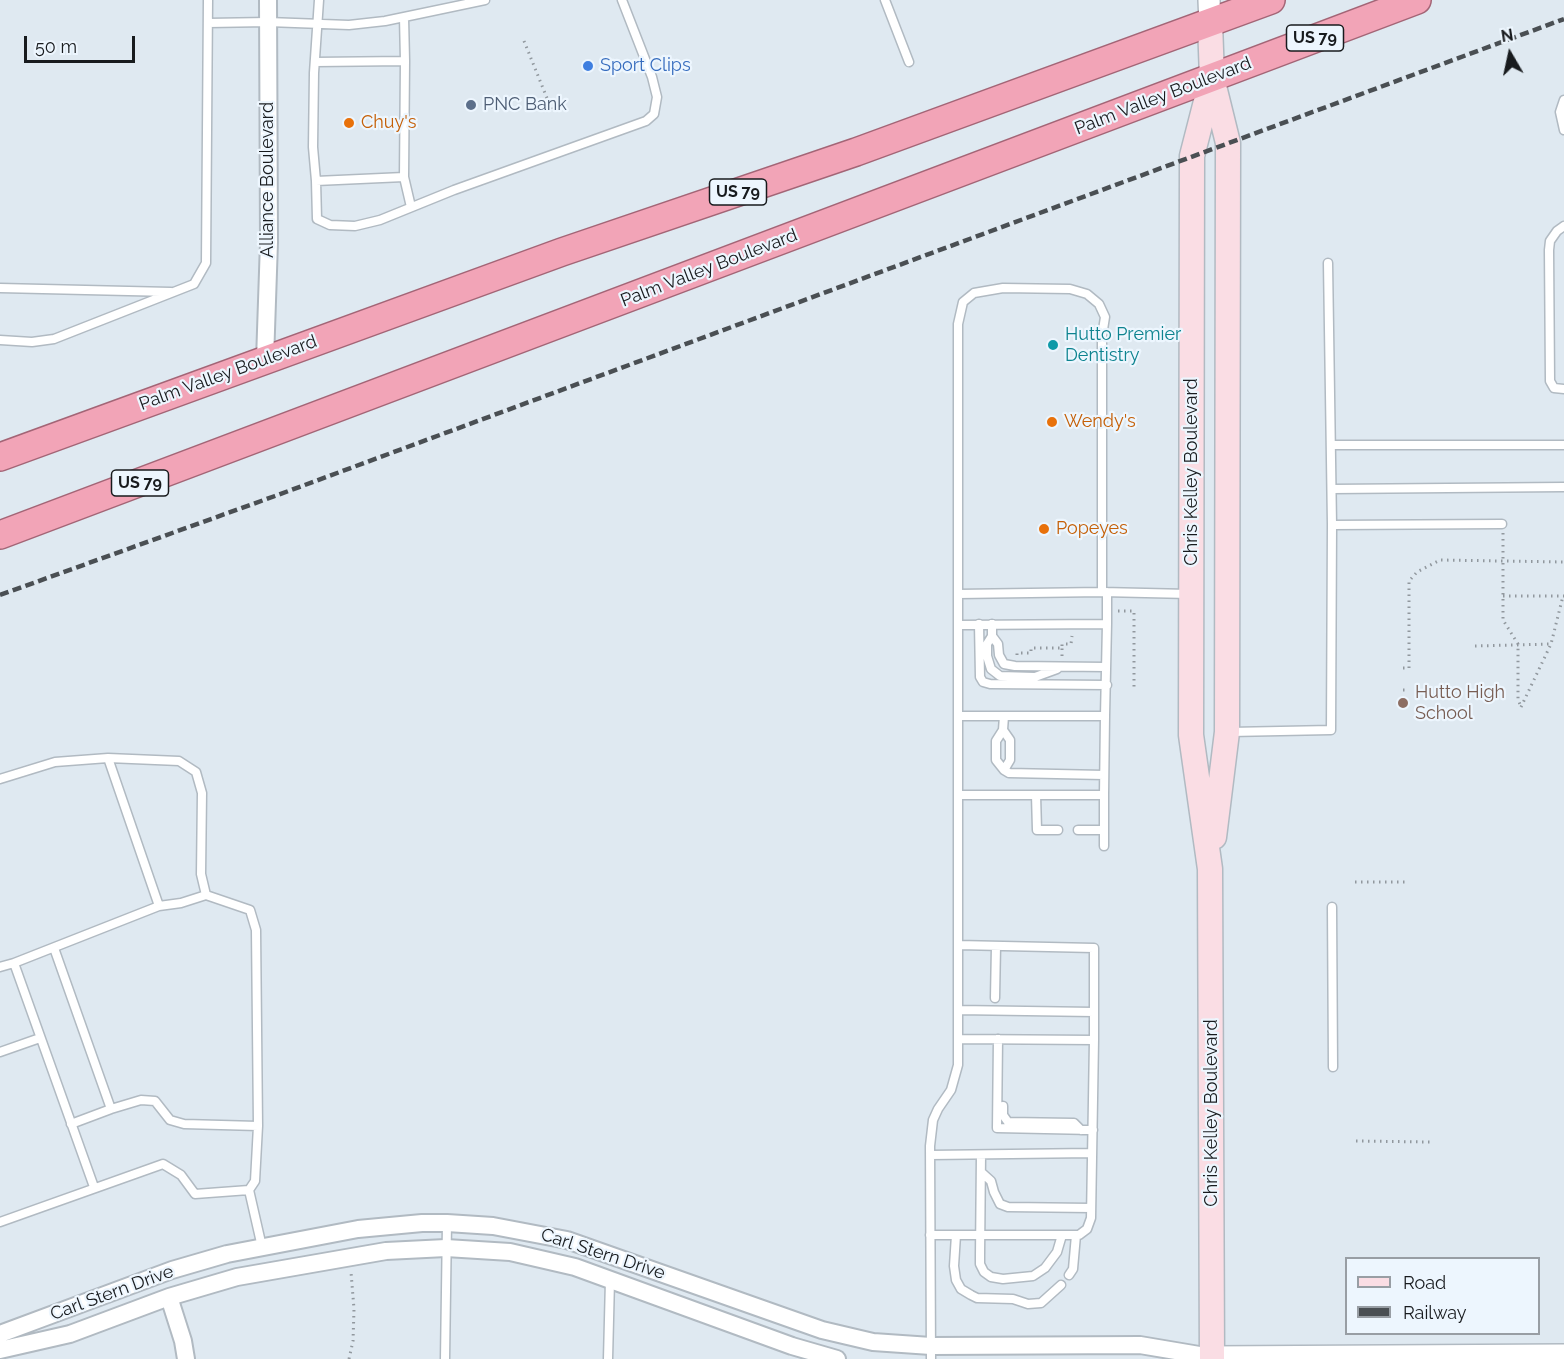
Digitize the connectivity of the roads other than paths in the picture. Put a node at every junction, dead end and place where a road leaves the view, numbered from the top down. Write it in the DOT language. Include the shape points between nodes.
graph roads {
  1 [pos="208,0"];
  2 [pos="268,0"];
  3 [pos="319,0"];
  4 [pos="485,0"];
  5 [pos="622,0"];
  6 [pos="885,0"];
  7 [pos="1271,0"];
  8 [pos="1417,0"];
  9 [pos="1209,12"];
  10 [pos="404,17"];
  11 [pos="268,22"];
  12 [pos="208,23"];
  13 [pos="318,24"];
  14 [pos="405,61"];
  15 [pos="315,62"];
  16 [pos="909,63"];
  17 [pos="1212,78"];
  18 [pos="1564,100"];
  19 [pos="1564,130"];
  20 [pos="404,177"];
  21 [pos="316,181"];
  22 [pos="411,207"];
  23 [pos="1564,226"];
  24 [pos="1328,263"];
  25 [pos="0,288"];
  26 [pos="174,292"];
  27 [pos="0,340"];
  28 [pos="265,360"];
  29 [pos="1564,389"];
  30 [pos="1331,445"];
  31 [pos="1564,445"];
  32 [pos="0,457"];
  33 [pos="1564,487"];
  34 [pos="1332,489"];
  35 [pos="1502,524"];
  36 [pos="1332,525"];
  37 [pos="0,535"];
  38 [pos="1105,592"];
  39 [pos="958,594"];
  40 [pos="1192,594"];
  41 [pos="979,624"];
  42 [pos="992,624"];
  43 [pos="1107,624"];
  44 [pos="958,625"];
  45 [pos="992,636"];
  46 [pos="1063,665"];
  47 [pos="1106,667"];
  48 [pos="1107,685"];
  49 [pos="958,716"];
  50 [pos="1004,716"];
  51 [pos="1105,716"];
  52 [pos="1003,730"];
  53 [pos="1227,732"];
  54 [pos="108,758"];
  55 [pos="1004,770"];
  56 [pos="1104,775"];
  57 [pos="0,779"];
  58 [pos="958,795"];
  59 [pos="1036,795"];
  60 [pos="1104,795"];
  61 [pos="1058,830"];
  62 [pos="1078,830"];
  63 [pos="1104,830"];
  64 [pos="1104,846"];
  65 [pos="1210,869"];
  66 [pos="206,895"];
  67 [pos="159,906"];
  68 [pos="1332,907"];
  69 [pos="958,945"];
  70 [pos="996,946"];
  71 [pos="54,948"];
  72 [pos="14,963"];
  73 [pos="0,967"];
  74 [pos="995,998"];
  75 [pos="958,1010"];
  76 [pos="1094,1012"];
  77 [pos="40,1038"];
  78 [pos="958,1039"];
  79 [pos="998,1040"];
  80 [pos="1094,1040"];
  81 [pos="0,1052"];
  82 [pos="1333,1067"];
  83 [pos="111,1110"];
  84 [pos="71,1124"];
  85 [pos="258,1126"];
  86 [pos="1093,1131"];
  87 [pos="1092,1153"];
  88 [pos="930,1155"];
  89 [pos="981,1155"];
  90 [pos="981,1172"];
  91 [pos="94,1188"];
  92 [pos="249,1190"];
  93 [pos="1091,1208"];
  94 [pos="0,1222"];
  95 [pos="447,1223"];
  96 [pos="930,1235"];
  97 [pos="956,1235"];
  98 [pos="981,1235"];
  99 [pos="1062,1235"];
  100 [pos="1076,1235"];
  101 [pos="262,1247"];
  102 [pos="446,1248"];
  103 [pos="1069,1275"];
  104 [pos="610,1280"];
  105 [pos="1061,1285"];
  106 [pos="169,1297"];
  107 [pos="0,1334"];
  108 [pos="0,1350"];
  109 [pos="932,1353"];
  110 [pos="1564,1355"];
  111 [pos="1477,1357"];
  112 [pos="1207,1358"];
  113 [pos="186,1359"];
  114 [pos="445,1359"];
  115 [pos="608,1359"];
  116 [pos="837,1359"];
  1 -- 12 [label="lane"];
  2 -- 11 [label="street, Alliance Boulevard"];
  3 -- 13 [label="lane"];
  4 -- 10 [label="lane"];
  5 -- 22 [label="lane" via="652,77 657,97 654,114 646,121"];
  6 -- 16 [label="lane"];
  7 -- 9 [label="highway, Palm Valley Boulevard / US 79"];
  8 -- 17 [label="highway, Palm Valley Boulevard / US 79"];
  9 -- 17 [label="main road, Chris Kelley Boulevard"];
  9 -- 28 [label="highway, Palm Valley Boulevard / US 79" via="867,148 562,252"];
  10 -- 13 [label="lane" via="349,25"];
  10 -- 14 [label="lane"];
  11 -- 12 [label="lane"];
  11 -- 13 [label="lane"];
  11 -- 28 [label="street, Alliance Boulevard"];
  12 -- 26 [label="lane" via="206,263 194,284"];
  13 -- 15 [label="lane"];
  14 -- 15 [label="lane"];
  14 -- 20 [label="lane"];
  15 -- 21 [label="lane"];
  17 -- 37 [label="highway, Palm Valley Boulevard / US 79"];
  17 -- 40 [label="main road, Chris Kelley Boulevard" via="1192,156"];
  17 -- 53 [label="main road, Chris Kelley Boulevard" via="1228,143"];
  18 -- 19 [label="lane" via="1560,112"];
  20 -- 21 [label="lane"];
  20 -- 22 [label="lane"];
  21 -- 22 [label="lane" via="317,219 330,225 355,226"];
  23 -- 29 [label="lane" via="1550,241 1549,250 1550,381 1554,388"];
  24 -- 30 [label="lane"];
  25 -- 26 [label="lane"];
  26 -- 27 [label="lane" via="54,339"];
  28 -- 32 [label="highway, Palm Valley Boulevard / US 79"];
  30 -- 31 [label="lane"];
  30 -- 34 [label="lane"];
  33 -- 34 [label="lane"];
  34 -- 36 [label="lane"];
  35 -- 36 [label="lane"];
  36 -- 53 [label="lane" via="1331,730"];
  38 -- 39 [label="lane"];
  38 -- 39 [label="lane" via="1102,360 1105,317 1099,304 1087,294 1070,289 1003,288 974,293 963,302 958,324"];
  38 -- 40 [label="lane"];
  38 -- 43 [label="lane"];
  39 -- 44 [label="lane"];
  40 -- 65 [label="main road, Chris Kelley Boulevard" via="1191,735"];
  41 -- 42 [label="lane"];
  41 -- 44 [label="lane"];
  41 -- 48 [label="lane" via="983,682"];
  42 -- 43 [label="lane"];
  42 -- 45 [label="lane"];
  43 -- 47 [label="lane"];
  44 -- 49 [label="lane"];
  45 -- 46 [label="lane" via="1004,664"];
  45 -- 46 [label="lane" via="987,656 991,669 1000,676 1035,677"];
  46 -- 47 [label="lane"];
  47 -- 48 [label="lane"];
  48 -- 51 [label="lane"];
  49 -- 50 [label="lane"];
  49 -- 58 [label="lane"];
  50 -- 51 [label="lane"];
  50 -- 52 [label="lane"];
  51 -- 56 [label="lane"];
  52 -- 55 [label="lane" via="1010,740 1010,760"];
  52 -- 55 [label="lane" via="996,741 996,760"];
  53 -- 65 [label="main road, Chris Kelley Boulevard"];
  54 -- 57 [label="lane" via="55,762"];
  54 -- 66 [label="lane" via="179,761 196,772 202,793 201,874"];
  54 -- 67 [label="lane"];
  55 -- 56 [label="lane"];
  56 -- 60 [label="lane"];
  58 -- 59 [label="lane"];
  58 -- 69 [label="lane"];
  59 -- 60 [label="lane"];
  59 -- 61 [label="lane" via="1036,830"];
  60 -- 63 [label="lane"];
  62 -- 63 [label="lane"];
  63 -- 64 [label="lane"];
  65 -- 112 [label="main road, Chris Kelley Boulevard"];
  66 -- 67 [label="lane"];
  66 -- 85 [label="lane" via="250,910 256,930"];
  67 -- 71 [label="lane"];
  68 -- 82 [label="lane"];
  69 -- 70 [label="lane"];
  69 -- 75 [label="lane"];
  70 -- 74 [label="lane"];
  70 -- 76 [label="lane" via="1094,948"];
  71 -- 72 [label="lane"];
  71 -- 83 [label="lane"];
  72 -- 73 [label="lane"];
  72 -- 77 [label="lane"];
  75 -- 76 [label="lane"];
  75 -- 78 [label="lane"];
  76 -- 80 [label="lane"];
  77 -- 81 [label="lane"];
  77 -- 84 [label="lane"];
  78 -- 79 [label="lane"];
  78 -- 88 [label="lane" via="956,1076 933,1120"];
  79 -- 80 [label="lane"];
  79 -- 86 [label="lane" via="997,1128"];
  80 -- 86 [label="lane"];
  83 -- 84 [label="lane"];
  83 -- 85 [label="lane" via="141,1100 155,1101 170,1120 184,1124"];
  84 -- 91 [label="lane"];
  85 -- 92 [label="lane" via="255,1181"];
  86 -- 87 [label="lane"];
  87 -- 89 [label="lane"];
  87 -- 93 [label="lane"];
  88 -- 89 [label="lane"];
  88 -- 96 [label="lane"];
  89 -- 90 [label="lane"];
  90 -- 93 [label="lane" via="992,1181 1000,1204 1008,1207"];
  90 -- 98 [label="lane"];
  91 -- 92 [label="lane" via="164,1164 182,1175 195,1194"];
  91 -- 94 [label="lane"];
  92 -- 101 [label="lane"];
  93 -- 100 [label="lane" via="1087,1228"];
  95 -- 101 [label="street, Carl Stern Drive" via="380,1226"];
  95 -- 102 [label="lane"];
  95 -- 109 [label="street, Carl Stern Drive" via="493,1226 567,1240 822,1329"];
  96 -- 97 [label="lane"];
  96 -- 109 [label="lane"];
  97 -- 98 [label="lane"];
  97 -- 105 [label="lane" via="957,1280 961,1289 977,1298 1041,1303"];
  98 -- 99 [label="lane"];
  98 -- 99 [label="lane" via="980,1264 991,1277 1003,1279 1022,1279 1045,1268 1057,1252"];
  99 -- 100 [label="lane"];
  100 -- 103 [label="lane"];
  101 -- 107 [label="street, Carl Stern Drive" via="172,1270"];
  102 -- 104 [label="street, Carl Stern Drive" via="510,1252 564,1264"];
  102 -- 106 [label="street, Carl Stern Drive" via="386,1251 265,1271"];
  102 -- 114 [label="lane"];
  104 -- 115 [label="lane"];
  104 -- 116 [label="street, Carl Stern Drive"];
  106 -- 108 [label="street, Carl Stern Drive" via="70,1334"];
  106 -- 113 [label="street"];
  109 -- 112 [label="street, Carl Stern Drive" via="1140,1345"];
  110 -- 111 [label="street, Carl Stern Drive"];
  111 -- 112 [label="street, Carl Stern Drive"];
}
